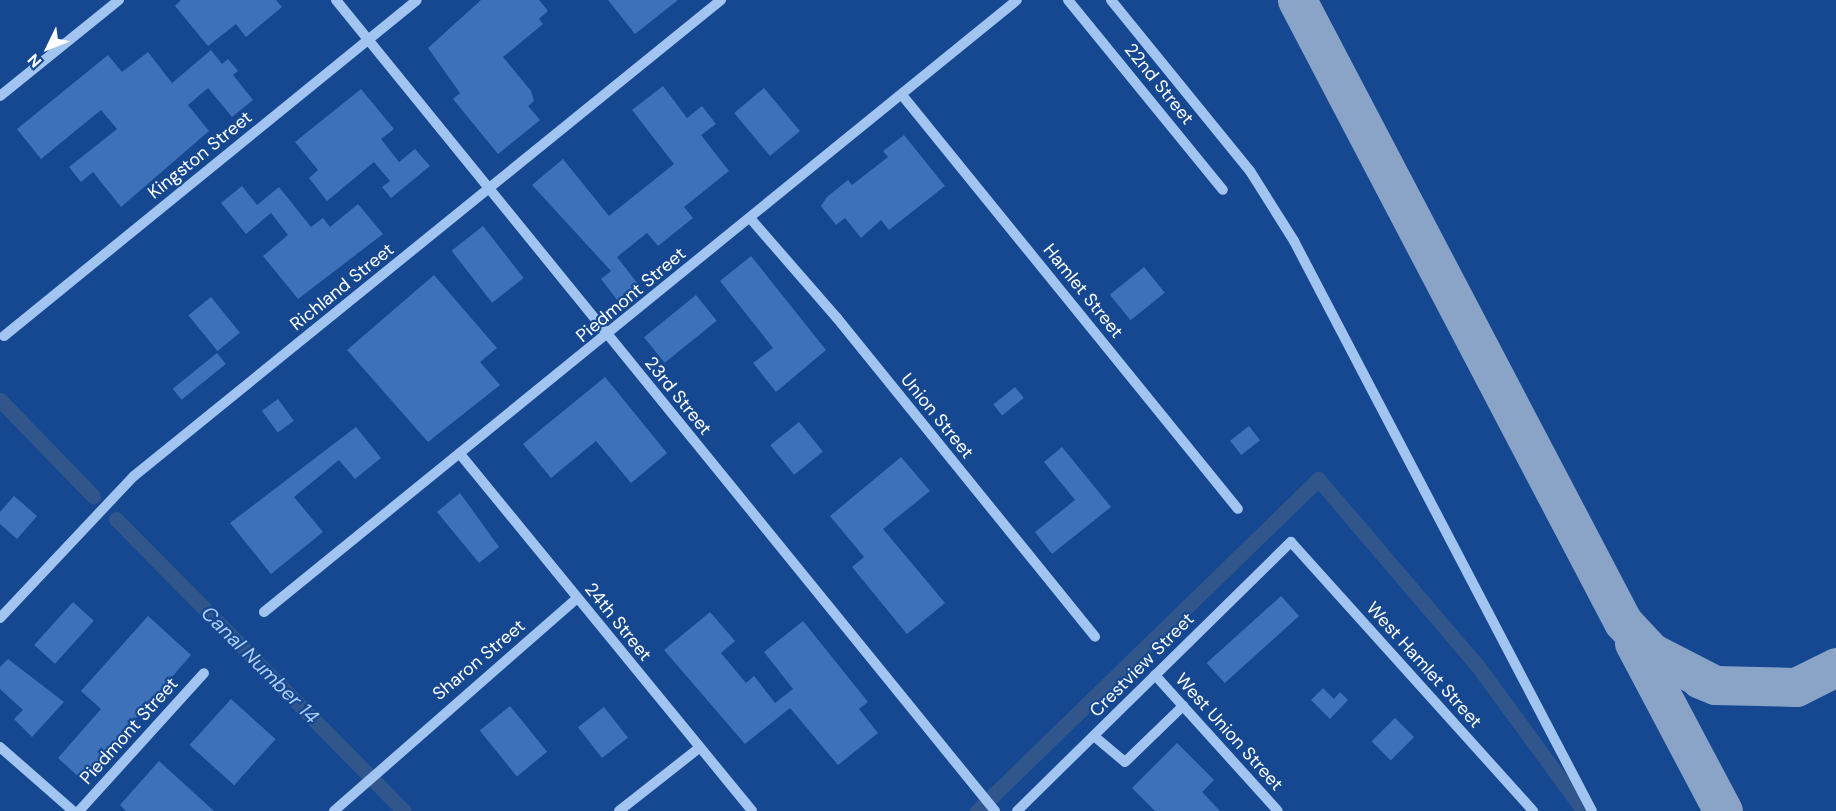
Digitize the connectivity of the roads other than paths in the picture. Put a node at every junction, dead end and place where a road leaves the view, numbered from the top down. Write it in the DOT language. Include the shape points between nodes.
graph roads {
  1 [pos="119,0"];
  2 [pos="336,0"];
  3 [pos="417,0"];
  4 [pos="721,0"];
  5 [pos="1017,0"];
  6 [pos="1068,0"];
  7 [pos="1111,0"];
  8 [pos="368,40"];
  9 [pos="902,95"];
  10 [pos="0,96"];
  11 [pos="489,189"];
  12 [pos="1224,190"];
  13 [pos="750,218"];
  14 [pos="4,336"];
  15 [pos="608,336"];
  16 [pos="460,454"];
  17 [pos="1238,508"];
  18 [pos="1291,542"];
  19 [pos="577,598"];
  20 [pos="264,612"];
  21 [pos="0,618"];
  22 [pos="1095,637"];
  23 [pos="204,673"];
  24 [pos="1155,675"];
  25 [pos="1183,706"];
  26 [pos="1094,736"];
  27 [pos="0,747"];
  28 [pos="699,748"];
  29 [pos="336,809"];
  30 [pos="1020,810"];
  31 [pos="73,811"];
  32 [pos="78,811"];
  33 [pos="619,811"];
  34 [pos="752,811"];
  35 [pos="995,811"];
  36 [pos="1278,811"];
  37 [pos="1533,811"];
  38 [pos="1592,811"];
  1 -- 10 [label="street"];
  2 -- 8 [label="street, 23rd Street"];
  3 -- 8 [label="street, Kingston Street"];
  4 -- 11 [label="street, Richland Street"];
  5 -- 9 [label="street, Piedmont Street"];
  6 -- 12 [label="street, 22nd Street"];
  7 -- 38 [label="street" via="1250,171 1294,241"];
  8 -- 11 [label="street, 23rd Street"];
  8 -- 14 [label="street, Kingston Street"];
  9 -- 13 [label="street, Piedmont Street"];
  9 -- 17 [label="street, Hamlet Street"];
  11 -- 15 [label="street, 23rd Street"];
  11 -- 21 [label="street, Richland Street" via="134,476"];
  13 -- 15 [label="street, Piedmont Street"];
  13 -- 22 [label="street, Union Street" via="837,318"];
  15 -- 16 [label="street, Piedmont Street"];
  15 -- 35 [label="street, 23rd Street"];
  16 -- 19 [label="street, 24th Street"];
  16 -- 20 [label="street, Piedmont Street"];
  18 -- 24 [label="street, Crestview Street"];
  18 -- 37 [label="street, West Hamlet Street"];
  19 -- 28 [label="street, 24th Street"];
  19 -- 29 [label="street, Sharon Street" via="402,747"];
  23 -- 32 [label="street, Piedmont Street"];
  24 -- 25 [label="street, West Union Street"];
  24 -- 26 [label="street, Crestview Street"];
  25 -- 26 [label="street" via="1125,762"];
  25 -- 36 [label="street, West Union Street"];
  26 -- 30 [label="street, Crestview Street"];
  27 -- 31 [label="street"];
  28 -- 33 [label="street"];
  28 -- 34 [label="street, 24th Street"];
}
